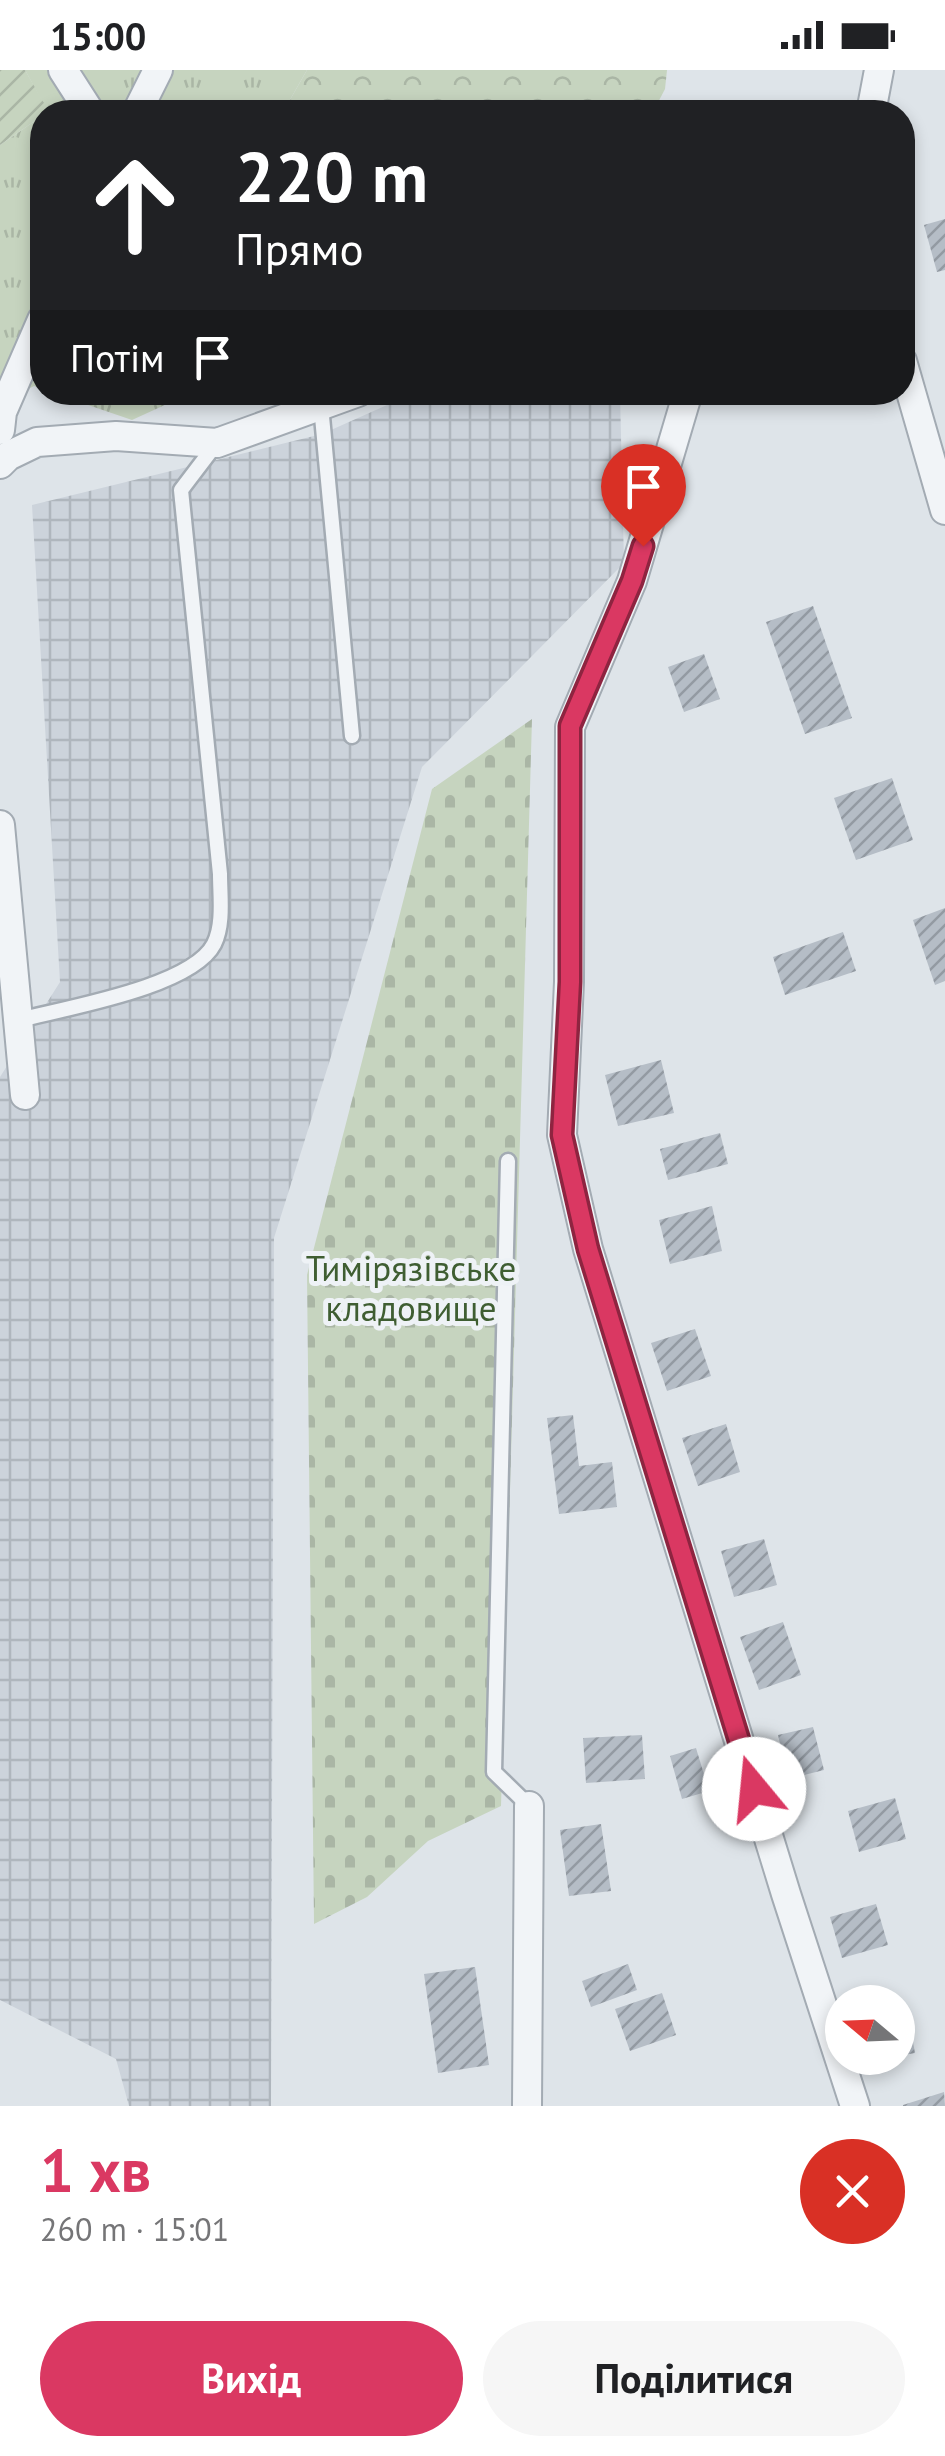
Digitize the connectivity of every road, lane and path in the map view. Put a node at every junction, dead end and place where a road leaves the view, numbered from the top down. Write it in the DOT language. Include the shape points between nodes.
graph roads {
  1 [pos="63,70"];
  2 [pos="158,70"];
  3 [pos="879,70"];
  4 [pos="82,100"];
  5 [pos="143,100"];
  6 [pos="873,100"];
  7 [pos="30,348"];
  8 [pos="684,405"];
  9 [pos="915,405"];
  10 [pos="321,406"];
  11 [pos="0,430"];
  12 [pos="217,443"];
  13 [pos="0,464"];
  14 [pos="945,510"];
  15 [pos="352,736"];
  16 [pos="0,824"];
  17 [pos="19,1020"];
  18 [pos="25,1095"];
  19 [pos="508,1162"];
  20 [pos="529,1806"];
  21 [pos="528,2106"];
  22 [pos="855,2106"];
  1 -- 4 [label="street"];
  2 -- 5 [label="street"];
  3 -- 6 [label="street"];
  7 -- 11 [label="street"];
  8 -- 22 [label="street" via="632,581 570,726 570,982 562,1135 588,1249"];
  9 -- 14 [label="street"];
  10 -- 12 [label="street"];
  10 -- 15 [label="lane"];
  12 -- 13 [label="street" via="116,436 37,442"];
  12 -- 17 [label="lane" via="181,490 220,874 214,945 197,964 130,994"];
  16 -- 17 [label="street"];
  17 -- 18 [label="street"];
  19 -- 20 [label="lane" via="494,1772"];
  20 -- 21 [label="street"];
}
